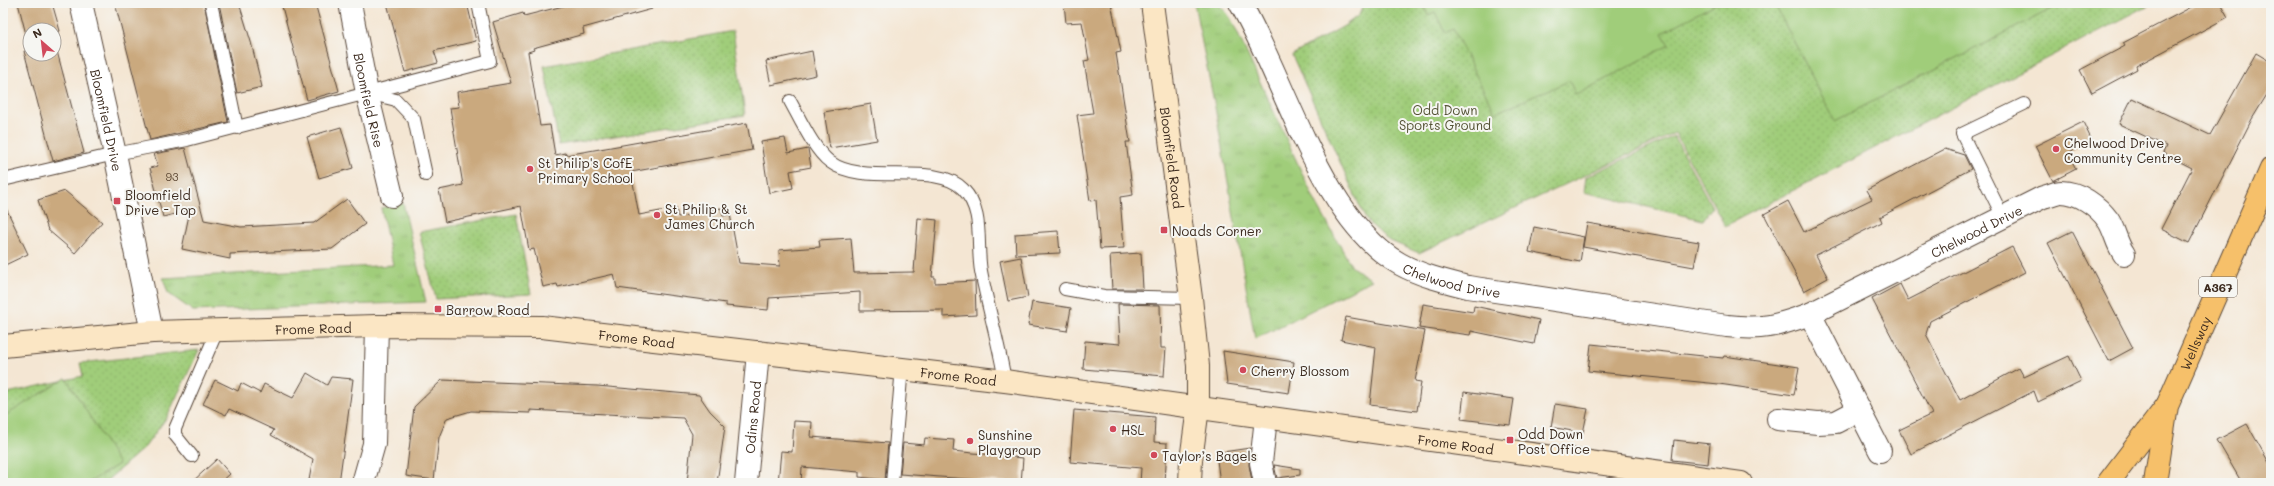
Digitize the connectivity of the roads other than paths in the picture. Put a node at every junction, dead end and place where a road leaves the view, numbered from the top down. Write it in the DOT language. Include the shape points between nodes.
graph roads {
  1 [pos="81,3"];
  2 [pos="211,3"];
  3 [pos="350,3"];
  4 [pos="478,3"];
  5 [pos="1152,3"];
  6 [pos="1240,3"];
  7 [pos="367,93"];
  8 [pos="790,101"];
  9 [pos="2024,104"];
  10 [pos="237,128"];
  11 [pos="115,154"];
  12 [pos="2271,169"];
  13 [pos="426,175"];
  14 [pos="3,180"];
  15 [pos="392,196"];
  16 [pos="2003,217"];
  17 [pos="2124,254"];
  18 [pos="1064,289"];
  19 [pos="1191,298"];
  20 [pos="1810,314"];
  21 [pos="377,326"];
  22 [pos="217,331"];
  23 [pos="152,332"];
  24 [pos="3,346"];
  25 [pos="758,352"];
  26 [pos="902,367"];
  27 [pos="1005,380"];
  28 [pos="2167,406"];
  29 [pos="1198,408"];
  30 [pos="1859,410"];
  31 [pos="1266,418"];
  32 [pos="1778,419"];
  33 [pos="1880,451"];
  34 [pos="192,456"];
  35 [pos="363,483"];
  36 [pos="746,483"];
  37 [pos="892,483"];
  38 [pos="1190,483"];
  39 [pos="1265,483"];
  40 [pos="1741,483"];
  41 [pos="2108,483"];
  42 [pos="2155,483"];
  1 -- 11 [label="street, Bloomfield Drive"];
  2 -- 10 [label="lane"];
  3 -- 7 [label="street, Bloomfield Rise"];
  4 -- 7 [label="lane" via="490,61"];
  5 -- 19 [label="street, Bloomfield Road"];
  6 -- 20 [label="street, Chelwood Drive" via="1334,194 1356,225 1398,263 1431,278 1468,287 1727,326 1752,329 1775,326"];
  7 -- 10 [label="lane"];
  7 -- 13 [label="lane" via="396,100 414,119"];
  7 -- 15 [label="street, Bloomfield Rise"];
  8 -- 27 [label="lane" via="820,151 828,161 840,169 951,180 964,189 973,204 978,220 981,269"];
  9 -- 16 [label="lane" via="1962,134"];
  10 -- 11 [label="lane"];
  11 -- 14 [label="lane"];
  11 -- 23 [label="street, Bloomfield Drive"];
  12 -- 28 [label="main road, Wellsway / A367"];
  16 -- 17 [label="street, Chelwood Drive" via="2043,197 2061,192 2077,196 2093,204 2108,221"];
  16 -- 20 [label="street, Chelwood Drive"];
  18 -- 19 [label="lane" via="1104,296"];
  19 -- 29 [label="street, Bloomfield Road" via="1198,366"];
  20 -- 30 [label="street"];
  21 -- 22 [label="street, Frome Road"];
  21 -- 25 [label="street, Frome Road" via="542,327"];
  21 -- 35 [label="street" via="374,444"];
  22 -- 23 [label="street, Frome Road"];
  22 -- 34 [label="lane" via="175,429 175,435"];
  23 -- 24 [label="street, Frome Road"];
  25 -- 26 [label="street, Frome Road"];
  25 -- 36 [label="street, Odins Road"];
  26 -- 27 [label="street, Frome Road"];
  26 -- 37 [label="lane"];
  27 -- 29 [label="street, Frome Road"];
  28 -- 41 [label="main road, Wellsway / A367"];
  28 -- 42 [label="main road, Wellsway / A367"];
  29 -- 31 [label="street, Frome Road"];
  29 -- 38 [label="street, Bloomfield Road"];
  30 -- 32 [label="street" via="1836,422"];
  30 -- 33 [label="street"];
  31 -- 39 [label="street" via="1261,464"];
  31 -- 40 [label="street, Frome Road"];
}
